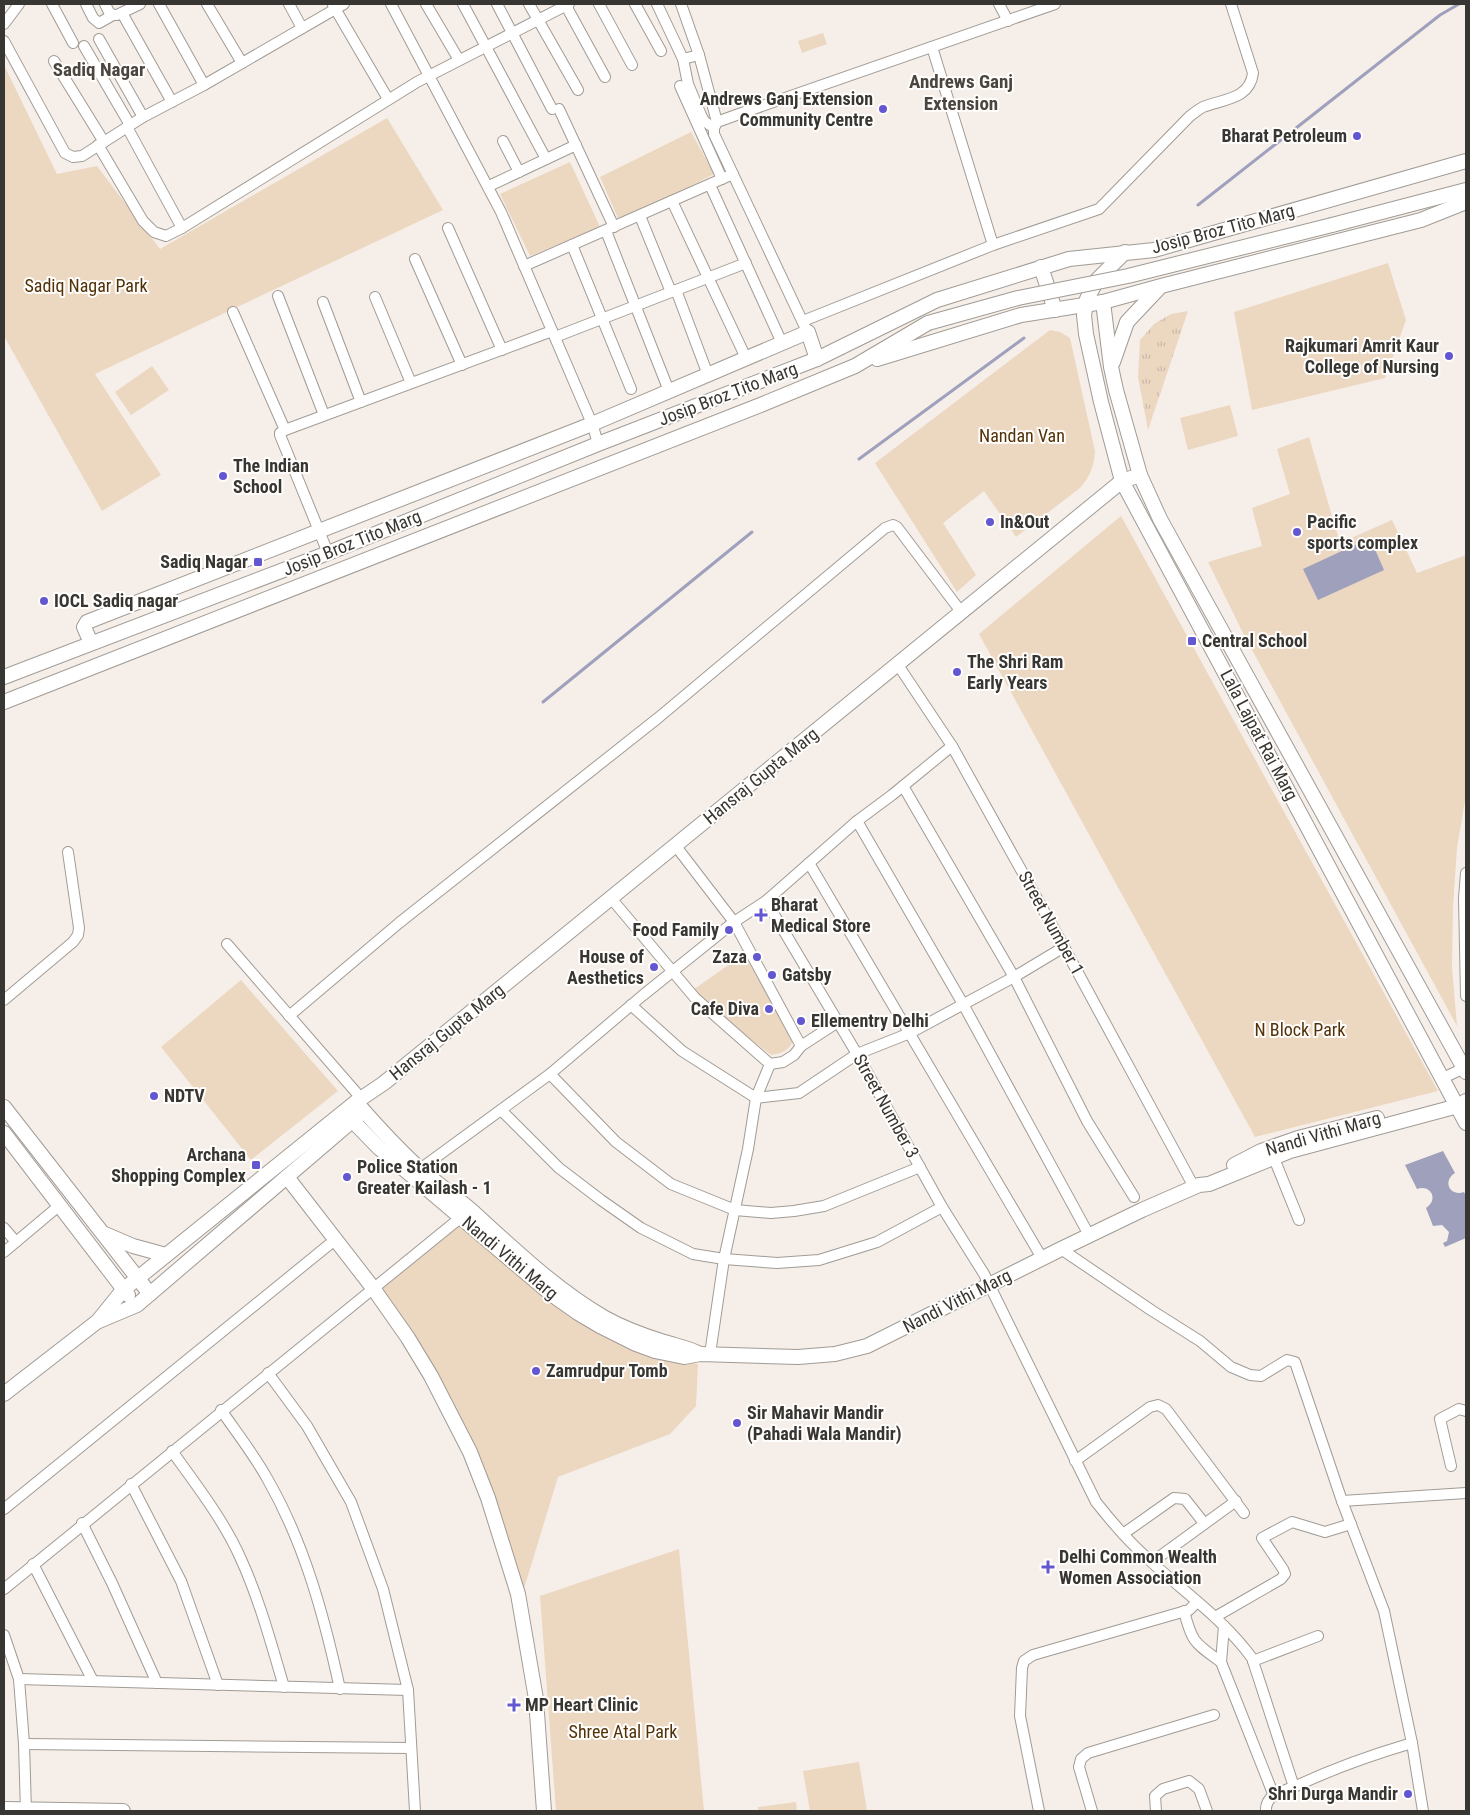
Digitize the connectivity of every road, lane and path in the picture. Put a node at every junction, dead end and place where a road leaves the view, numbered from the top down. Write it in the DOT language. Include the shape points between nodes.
graph roads {
  1 [pos="19,4"];
  2 [pos="52,4"];
  3 [pos="86,4"];
  4 [pos="104,4"];
  5 [pos="140,4"];
  6 [pos="159,4"];
  7 [pos="207,4"];
  8 [pos="289,4"];
  9 [pos="390,4"];
  10 [pos="426,4"];
  11 [pos="462,4"];
  12 [pos="496,4"];
  13 [pos="530,4"];
  14 [pos="566,4"];
  15 [pos="599,4"];
  16 [pos="634,4"];
  17 [pos="657,4"];
  18 [pos="681,4"];
  19 [pos="998,4"];
  20 [pos="1054,4"];
  21 [pos="1231,4"];
  22 [pos="337,5"];
  23 [pos="117,14"];
  24 [pos="538,20"];
  25 [pos="1008,21"];
  26 [pos="4,24"];
  27 [pos="302,28"];
  28 [pos="512,33"];
  29 [pos="99,39"];
  30 [pos="4,41"];
  31 [pos="73,43"];
  32 [pos="84,46"];
  33 [pos="486,46"];
  34 [pos="932,47"];
  35 [pos="661,51"];
  36 [pos="699,55"];
  37 [pos="683,59"];
  38 [pos="458,60"];
  39 [pos="54,61"];
  40 [pos="242,63"];
  41 [pos="632,65"];
  42 [pos="428,75"];
  43 [pos="605,77"];
  44 [pos="204,85"];
  45 [pos="680,86"];
  46 [pos="578,90"];
  47 [pos="388,99"];
  48 [pos="172,102"];
  49 [pos="143,117"];
  50 [pos="716,125"];
  51 [pos="128,126"];
  52 [pos="503,140"];
  53 [pos="101,143"];
  54 [pos="576,145"];
  55 [pos="546,159"];
  56 [pos="1466,161"];
  57 [pos="519,172"];
  58 [pos="733,174"];
  59 [pos="722,179"];
  60 [pos="710,185"];
  61 [pos="489,186"];
  62 [pos="1466,190"];
  63 [pos="672,201"];
  64 [pos="1466,202"];
  65 [pos="640,216"];
  66 [pos="182,228"];
  67 [pos="448,228"];
  68 [pos="610,229"];
  69 [pos="572,245"];
  70 [pos="993,245"];
  71 [pos="1125,252"];
  72 [pos="415,259"];
  73 [pos="746,263"];
  74 [pos="524,266"];
  75 [pos="1041,267"];
  76 [pos="708,278"];
  77 [pos="1161,286"];
  78 [pos="674,291"];
  79 [pos="278,296"];
  80 [pos="375,297"];
  81 [pos="323,302"];
  82 [pos="1103,302"];
  83 [pos="1085,305"];
  84 [pos="636,306"];
  85 [pos="1052,310"];
  86 [pos="233,312"];
  87 [pos="602,319"];
  88 [pos="805,327"];
  89 [pos="554,334"];
  90 [pos="1086,334"];
  91 [pos="782,343"];
  92 [pos="502,350"];
  93 [pos="746,358"];
  94 [pos="817,359"];
  95 [pos="462,364"];
  96 [pos="855,366"];
  97 [pos="1111,367"];
  98 [pos="708,374"];
  99 [pos="411,383"];
  100 [pos="631,389"];
  101 [pos="669,391"];
  102 [pos="361,402"];
  103 [pos="324,415"];
  104 [pos="592,424"];
  105 [pos="285,430"];
  106 [pos="598,444"];
  107 [pos="1140,475"];
  108 [pos="1122,481"];
  109 [pos="320,531"];
  110 [pos="328,553"];
  111 [pos="962,614"];
  112 [pos="92,643"];
  113 [pos="898,665"];
  114 [pos="4,677"];
  115 [pos="4,702"];
  116 [pos="952,746"];
  117 [pos="904,786"];
  118 [pos="857,821"];
  119 [pos="675,845"];
  120 [pos="68,852"];
  121 [pos="809,863"];
  122 [pos="1466,873"];
  123 [pos="1361,881"];
  124 [pos="1343,891"];
  125 [pos="610,897"];
  126 [pos="766,901"];
  127 [pos="1377,910"];
  128 [pos="1465,919"];
  129 [pos="1359,921"];
  130 [pos="734,922"];
  131 [pos="226,944"];
  132 [pos="1064,947"];
  133 [pos="672,972"];
  134 [pos="1014,977"];
  135 [pos="1466,996"];
  136 [pos="4,1000"];
  137 [pos="963,1004"];
  138 [pos="631,1005"];
  139 [pos="289,1016"];
  140 [pos="838,1022"];
  141 [pos="910,1033"];
  142 [pos="801,1046"];
  143 [pos="857,1054"];
  144 [pos="770,1064"];
  145 [pos="1466,1068"];
  146 [pos="550,1074"];
  147 [pos="1444,1078"];
  148 [pos="756,1098"];
  149 [pos="1461,1099"];
  150 [pos="360,1104"];
  151 [pos="4,1107"];
  152 [pos="501,1110"];
  153 [pos="348,1116"];
  154 [pos="1466,1123"];
  155 [pos="4,1133"];
  156 [pos="1272,1153"];
  157 [pos="920,1167"];
  158 [pos="420,1169"];
  159 [pos="287,1176"];
  160 [pos="1196,1186"];
  161 [pos="1134,1197"];
  162 [pos="60,1205"];
  163 [pos="942,1207"];
  164 [pos="735,1210"];
  165 [pos="466,1213"];
  166 [pos="1300,1220"];
  167 [pos="4,1228"];
  168 [pos="102,1232"];
  169 [pos="1089,1235"];
  170 [pos="336,1240"];
  171 [pos="16,1242"];
  172 [pos="1062,1249"];
  173 [pos="4,1252"];
  174 [pos="166,1255"];
  175 [pos="1042,1258"];
  176 [pos="724,1259"];
  177 [pos="138,1278"];
  178 [pos="990,1285"];
  179 [pos="373,1288"];
  180 [pos="123,1290"];
  181 [pos="150,1294"];
  182 [pos="136,1305"];
  183 [pos="98,1321"];
  184 [pos="705,1354"];
  185 [pos="268,1373"];
  186 [pos="4,1394"];
  187 [pos="221,1410"];
  188 [pos="1466,1411"];
  189 [pos="172,1450"];
  190 [pos="1075,1461"];
  191 [pos="1451,1466"];
  192 [pos="131,1484"];
  193 [pos="1466,1493"];
  194 [pos="1236,1501"];
  195 [pos="1342,1501"];
  196 [pos="4,1510"];
  197 [pos="1244,1513"];
  198 [pos="1204,1523"];
  199 [pos="82,1524"];
  200 [pos="1352,1524"];
  201 [pos="1123,1534"];
  202 [pos="1152,1562"];
  203 [pos="33,1564"];
  204 [pos="4,1588"];
  205 [pos="1197,1602"];
  206 [pos="1184,1611"];
  207 [pos="1215,1617"];
  208 [pos="1224,1626"];
  209 [pos="4,1635"];
  210 [pos="1318,1636"];
  211 [pos="1253,1661"];
  212 [pos="1221,1662"];
  213 [pos="19,1679"];
  214 [pos="93,1681"];
  215 [pos="157,1683"];
  216 [pos="218,1685"];
  217 [pos="284,1687"];
  218 [pos="340,1688"];
  219 [pos="408,1690"];
  220 [pos="1214,1715"];
  221 [pos="1412,1743"];
  222 [pos="24,1744"];
  223 [pos="410,1748"];
  224 [pos="1294,1787"];
  225 [pos="1274,1796"];
  226 [pos="4,1809"];
  227 [pos="26,1810"];
  228 [pos="117,1811"];
  229 [pos="123,1811"];
  230 [pos="415,1811"];
  231 [pos="544,1811"];
  232 [pos="1039,1811"];
  233 [pos="1092,1811"];
  234 [pos="1156,1811"];
  235 [pos="1208,1811"];
  236 [pos="1266,1811"];
  237 [pos="1423,1811"];
  1 -- 26 [label="street"];
  2 -- 31 [label="street"];
  3 -- 23 [label="street" via="99,23"];
  4 -- 23 [label="street" via="110,12"];
  5 -- 23 [label="street"];
  6 -- 44 [label="street"];
  7 -- 40 [label="street"];
  8 -- 27 [label="street"];
  9 -- 42 [label="street"];
  10 -- 38 [label="street"];
  11 -- 33 [label="street"];
  12 -- 28 [label="street"];
  13 -- 24 [label="street"];
  14 -- 24 [label="street"];
  14 -- 43 [label="street"];
  15 -- 41 [label="street"];
  16 -- 35 [label="street"];
  17 -- 37 [label="street"];
  18 -- 36 [label="street"];
  19 -- 25 [label="street"];
  20 -- 25 [label="street"];
  21 -- 70 [label="street" via="1254,73 1245,92 1202,108 1190,116 1099,209"];
  22 -- 27 [label="street"];
  22 -- 47 [label="street"];
  23 -- 48 [label="street"];
  24 -- 28 [label="street"];
  24 -- 46 [label="street"];
  25 -- 34 [label="street"];
  27 -- 40 [label="street"];
  28 -- 33 [label="street"];
  28 -- 54 [label="street"];
  29 -- 49 [label="street"];
  30 -- 53 [label="street" via="65,153 73,157 82,156"];
  32 -- 51 [label="street"];
  33 -- 38 [label="street"];
  33 -- 55 [label="street"];
  34 -- 50 [label="street"];
  34 -- 70 [label="street"];
  36 -- 37 [label="street"];
  36 -- 50 [label="street"];
  37 -- 50 [label="street" via="688,84 701,115 704,121"];
  38 -- 42 [label="street"];
  39 -- 53 [label="street"];
  40 -- 44 [label="street"];
  42 -- 47 [label="street"];
  42 -- 61 [label="street"];
  44 -- 48 [label="street"];
  45 -- 59 [label="street"];
  47 -- 66 [label="street"];
  48 -- 49 [label="street"];
  49 -- 51 [label="street"];
  50 -- 58 [label="street" via="714,134"];
  51 -- 53 [label="street"];
  51 -- 66 [label="street"];
  52 -- 57 [label="street"];
  53 -- 66 [label="street" via="143,221 154,232 166,236"];
  54 -- 55 [label="street"];
  54 -- 68 [label="street"];
  55 -- 57 [label="street"];
  56 -- 71 [label="main road, Josip Broz Tito Marg" via="1154,250"];
  57 -- 61 [label="street"];
  58 -- 59 [label="street"];
  58 -- 88 [label="street"];
  59 -- 60 [label="street"];
  60 -- 63 [label="street"];
  60 -- 73 [label="street"];
  61 -- 74 [label="street"];
  62 -- 96 [label="main road, Josip Broz Tito Marg, bridge" via="1128,276 1018,298 928,324"];
  63 -- 65 [label="street"];
  63 -- 76 [label="street"];
  64 -- 77 [label="main road" via="1421,220"];
  65 -- 68 [label="street"];
  65 -- 78 [label="street"];
  67 -- 92 [label="street"];
  68 -- 69 [label="street"];
  68 -- 84 [label="street"];
  69 -- 74 [label="street"];
  69 -- 87 [label="street"];
  70 -- 88 [label="street"];
  71 -- 75 [label="main road, Josip Broz Tito Marg"];
  71 -- 83 [label="main road" via="1097,280"];
  72 -- 95 [label="street"];
  73 -- 76 [label="street"];
  73 -- 91 [label="street"];
  74 -- 89 [label="street"];
  75 -- 85 [label="main road"];
  75 -- 94 [label="main road, Josip Broz Tito Marg" via="937,300"];
  76 -- 78 [label="street"];
  76 -- 93 [label="street"];
  77 -- 82 [label="main road"];
  77 -- 97 [label="main road" via="1127,322"];
  78 -- 84 [label="street"];
  78 -- 98 [label="street"];
  79 -- 103 [label="street"];
  80 -- 99 [label="street"];
  81 -- 102 [label="street"];
  82 -- 83 [label="main road"];
  82 -- 97 [label="main road, Lala Lajpat Rai Marg"];
  83 -- 85 [label="main road"];
  83 -- 90 [label="main road, Lala Lajpat Rai Marg"];
  84 -- 87 [label="street"];
  84 -- 101 [label="street"];
  85 -- 90 [label="main road" via="1068,316"];
  85 -- 96 [label="main road" via="1021,315"];
  86 -- 105 [label="street"];
  87 -- 89 [label="street"];
  87 -- 100 [label="street"];
  88 -- 91 [label="main road"];
  88 -- 94 [label="main road"];
  89 -- 92 [label="street"];
  89 -- 104 [label="street"];
  90 -- 108 [label="main road, Lala Lajpat Rai Marg"];
  91 -- 93 [label="main road"];
  92 -- 95 [label="street"];
  93 -- 98 [label="main road"];
  94 -- 106 [label="main road, Josip Broz Tito Marg"];
  95 -- 99 [label="street"];
  96 -- 115 [label="main road, Josip Broz Tito Marg"];
  97 -- 107 [label="main road, Lala Lajpat Rai Marg"];
  98 -- 101 [label="main road"];
  99 -- 102 [label="street"];
  101 -- 104 [label="main road"];
  102 -- 103 [label="street"];
  103 -- 105 [label="street"];
  104 -- 106 [label="street"];
  104 -- 109 [label="main road"];
  105 -- 109 [label="street" via="280,436"];
  106 -- 110 [label="main road, Josip Broz Tito Marg"];
  107 -- 108 [label="main road, Hansraj Gupta Marg"];
  107 -- 123 [label="main road, Lala Lajpat Rai Marg" via="1160,519"];
  108 -- 111 [label="main road, Hansraj Gupta Marg"];
  108 -- 124 [label="main road, Lala Lajpat Rai Marg"];
  109 -- 110 [label="street"];
  109 -- 112 [label="main road" via="87,622 84,627"];
  110 -- 112 [label="main road, Josip Broz Tito Marg"];
  111 -- 113 [label="main road, Hansraj Gupta Marg"];
  111 -- 139 [label="street" via="898,527 885,528 658,718 399,923"];
  112 -- 114 [label="main road, Josip Broz Tito Marg"];
  113 -- 116 [label="street, Street Number 1"];
  113 -- 119 [label="main road, Hansraj Gupta Marg"];
  116 -- 117 [label="street"];
  116 -- 132 [label="street, Street Number 1"];
  117 -- 118 [label="street"];
  117 -- 134 [label="street"];
  118 -- 121 [label="street"];
  118 -- 137 [label="street"];
  119 -- 125 [label="main road, Hansraj Gupta Marg"];
  119 -- 130 [label="street"];
  120 -- 136 [label="street" via="78,935"];
  121 -- 126 [label="street"];
  121 -- 141 [label="street"];
  122 -- 128 [label="street"];
  123 -- 124 [label="main road"];
  123 -- 127 [label="main road, Lala Lajpat Rai Marg"];
  124 -- 129 [label="main road, Lala Lajpat Rai Marg"];
  125 -- 133 [label="street"];
  125 -- 150 [label="main road, Hansraj Gupta Marg"];
  126 -- 130 [label="street"];
  126 -- 140 [label="street, Street Number 3"];
  127 -- 129 [label="main road"];
  127 -- 145 [label="main road, Lala Lajpat Rai Marg"];
  128 -- 135 [label="street"];
  129 -- 147 [label="main road, Lala Lajpat Rai Marg"];
  130 -- 133 [label="street"];
  130 -- 142 [label="street"];
  131 -- 139 [label="street"];
  132 -- 134 [label="street"];
  132 -- 160 [label="street, Street Number 1"];
  133 -- 138 [label="street"];
  133 -- 144 [label="street" via="695,998"];
  134 -- 137 [label="street"];
  134 -- 161 [label="street" via="1088,1121"];
  137 -- 141 [label="street"];
  137 -- 169 [label="street"];
  138 -- 146 [label="street"];
  138 -- 148 [label="street" via="682,1051"];
  139 -- 150 [label="street"];
  140 -- 142 [label="street"];
  140 -- 143 [label="street, Street Number 3"];
  141 -- 143 [label="street"];
  141 -- 175 [label="street"];
  142 -- 144 [label="street" via="783,1062"];
  143 -- 148 [label="street" via="799,1093"];
  143 -- 157 [label="street, Street Number 3"];
  144 -- 148 [label="street"];
  145 -- 147 [label="street"];
  146 -- 152 [label="street"];
  146 -- 164 [label="street" via="616,1142 671,1184"];
  147 -- 149 [label="main road, Lala Lajpat Rai Marg"];
  148 -- 164 [label="street"];
  149 -- 154 [label="main road, Lala Lajpat Rai Marg"];
  149 -- 156 [label="main road, Nandi Vithi Marg" via="1299,1149"];
  150 -- 153 [label="main road, Hansraj Gupta Marg"];
  150 -- 158 [label="main road, Nandi Vithi Marg"];
  151 -- 168 [label="main road"];
  152 -- 158 [label="street"];
  152 -- 176 [label="street" via="559,1168 641,1228 693,1254"];
  153 -- 159 [label="main road, Hansraj Gupta Marg"];
  153 -- 165 [label="main road, Nandi Vithi Marg" via="379,1148"];
  153 -- 174 [label="main road, Hansraj Gupta Marg"];
  155 -- 162 [label="main road"];
  156 -- 160 [label="main road, Nandi Vithi Marg" via="1209,1184"];
  156 -- 166 [label="street"];
  157 -- 163 [label="street, Street Number 3"];
  157 -- 164 [label="street" via="824,1206 770,1213"];
  158 -- 165 [label="main road, Nandi Vithi Marg"];
  159 -- 170 [label="main road"];
  159 -- 181 [label="main road, Hansraj Gupta Marg"];
  160 -- 169 [label="main road, Nandi Vithi Marg"];
  162 -- 171 [label="street"];
  162 -- 180 [label="main road"];
  163 -- 176 [label="street" via="877,1242 819,1260 777,1263"];
  163 -- 178 [label="street, Street Number 3"];
  164 -- 176 [label="street"];
  165 -- 179 [label="street"];
  165 -- 184 [label="main road, Nandi Vithi Marg" via="551,1294 600,1326 655,1351 684,1358"];
  167 -- 171 [label="street"];
  168 -- 174 [label="main road" via="132,1246"];
  168 -- 177 [label="main road"];
  169 -- 172 [label="main road, Nandi Vithi Marg"];
  170 -- 179 [label="main road"];
  170 -- 196 [label="street"];
  171 -- 173 [label="street"];
  172 -- 175 [label="main road, Nandi Vithi Marg"];
  172 -- 195 [label="street" via="1200,1341 1231,1367 1261,1376 1287,1360 1295,1362"];
  174 -- 177 [label="main road, Hansraj Gupta Marg"];
  175 -- 178 [label="main road, Nandi Vithi Marg"];
  176 -- 184 [label="street"];
  177 -- 180 [label="main road, Hansraj Gupta Marg"];
  177 -- 181 [label="main road"];
  178 -- 184 [label="main road, Nandi Vithi Marg" via="868,1346 835,1354 798,1357"];
  178 -- 190 [label="street, Street Number 3"];
  179 -- 185 [label="street"];
  179 -- 231 [label="main road" via="431,1376 470,1452 488,1498 518,1594 536,1699"];
  180 -- 182 [label="main road"];
  180 -- 183 [label="main road, Hansraj Gupta Marg"];
  181 -- 182 [label="main road, Hansraj Gupta Marg"];
  182 -- 183 [label="main road, Hansraj Gupta Marg"];
  183 -- 186 [label="main road, Hansraj Gupta Marg"];
  185 -- 187 [label="street"];
  185 -- 219 [label="street" via="307,1426 351,1502 383,1589"];
  187 -- 189 [label="street"];
  187 -- 218 [label="street" via="268,1479 288,1517 327,1629"];
  188 -- 191 [label="street" via="1460,1409 1440,1420"];
  189 -- 192 [label="street"];
  189 -- 217 [label="street" via="215,1512 240,1556 258,1601"];
  190 -- 194 [label="street" via="1150,1407 1158,1405 1166,1408"];
  190 -- 201 [label="street, Street Number 3" via="1096,1502"];
  192 -- 199 [label="street"];
  192 -- 216 [label="street" via="181,1581"];
  193 -- 195 [label="street"];
  194 -- 197 [label="street"];
  194 -- 198 [label="street"];
  195 -- 200 [label="street"];
  198 -- 201 [label="street" via="1185,1499 1174,1498"];
  198 -- 202 [label="street"];
  199 -- 203 [label="street"];
  199 -- 215 [label="street"];
  200 -- 207 [label="street" via="1325,1532 1292,1522 1262,1538 1285,1574"];
  200 -- 221 [label="street" via="1384,1611"];
  201 -- 202 [label="street, Street Number 3"];
  202 -- 205 [label="street, Street Number 3"];
  203 -- 204 [label="street"];
  203 -- 214 [label="street"];
  205 -- 206 [label="street"];
  205 -- 207 [label="street, Street Number 3"];
  206 -- 212 [label="street" via="1190,1636"];
  206 -- 232 [label="street" via="1061,1646 1033,1655 1024,1662 1020,1716"];
  207 -- 208 [label="street, Street Number 3"];
  208 -- 211 [label="street, Street Number 3" via="1241,1642"];
  208 -- 212 [label="street"];
  209 -- 213 [label="street"];
  210 -- 211 [label="street"];
  211 -- 224 [label="street, Street Number 3"];
  212 -- 225 [label="street"];
  213 -- 214 [label="street"];
  213 -- 222 [label="street"];
  214 -- 215 [label="street"];
  215 -- 216 [label="street"];
  216 -- 217 [label="street"];
  217 -- 218 [label="street"];
  218 -- 219 [label="street"];
  219 -- 223 [label="street"];
  220 -- 233 [label="street" via="1088,1753 1079,1767"];
  221 -- 224 [label="street" via="1338,1767"];
  221 -- 237 [label="street"];
  222 -- 223 [label="street"];
  222 -- 227 [label="street"];
  223 -- 230 [label="street"];
  224 -- 225 [label="street"];
  225 -- 236 [label="street" via="1266,1804"];
  226 -- 227 [label="main road"];
  227 -- 228 [label="main road"];
  228 -- 229 [label="main road"];
  234 -- 235 [label="street" via="1155,1796 1163,1789 1189,1781 1199,1789"];
}
